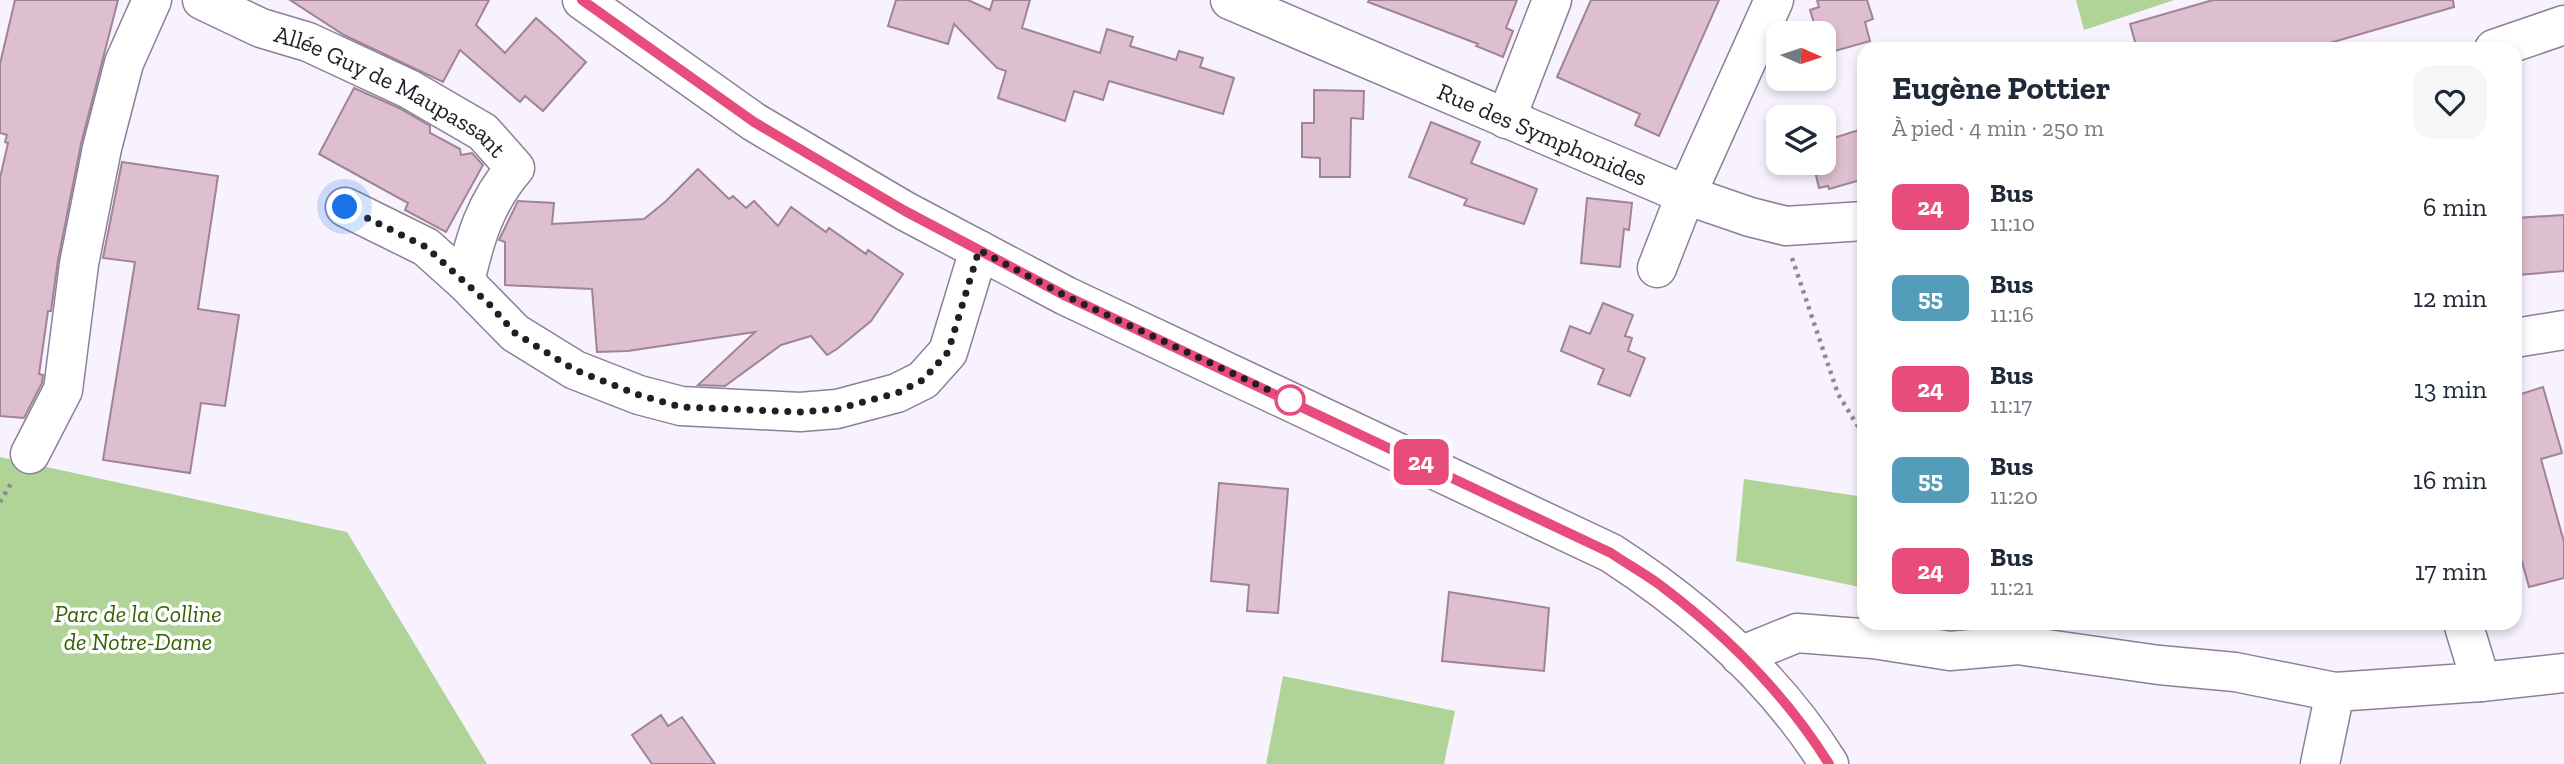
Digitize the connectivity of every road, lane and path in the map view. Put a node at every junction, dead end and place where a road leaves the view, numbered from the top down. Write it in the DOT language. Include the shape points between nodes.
graph roads {
  1 [pos="152,0"];
  2 [pos="202,0"];
  3 [pos="582,0"];
  4 [pos="1230,0"];
  5 [pos="1552,0"];
  6 [pos="1774,0"];
  7 [pos="2564,25"];
  8 [pos="2514,42"];
  9 [pos="1506,119"];
  10 [pos="1686,195"];
  11 [pos="345,207"];
  12 [pos="1857,221"];
  13 [pos="1786,226"];
  14 [pos="979,250"];
  15 [pos="1657,268"];
  16 [pos="465,282"];
  17 [pos="2564,330"];
  18 [pos="2522,337"];
  19 [pos="1857,425"];
  20 [pos="30,454"];
  21 [pos="2465,630"];
  22 [pos="1740,656"];
  23 [pos="2564,673"];
  24 [pos="2481,682"];
  25 [pos="2335,692"];
  26 [pos="1829,764"];
  27 [pos="2320,764"];
  1 -- 20 [label="street" via="124,62 102,148 79,264 63,390"];
  2 -- 16 [label="street, Allée Guy de Maupassant" via="261,28 308,41 409,89 525,157 484,213"];
  3 -- 14 [label="street" via="754,122"];
  4 -- 9 [label="street, Rue des Symphonides"];
  5 -- 9 [label="street"];
  6 -- 10 [label="street"];
  7 -- 8 [label="street"];
  9 -- 10 [label="street, Rue des Symphonides"];
  10 -- 13 [label="street, Rue des Symphonides"];
  10 -- 15 [label="street"];
  11 -- 16 [label="street" via="426,247"];
  12 -- 13 [label="street, Rue des Symphonides"];
  13 -- 19 [label="path" via="1794,268 1838,394"];
  14 -- 16 [label="street" via="948,352 923,380 897,393 837,409 800,412 681,407 626,390 575,370 515,333"];
  14 -- 22 [label="street" via="1066,296 1611,553 1659,585"];
  17 -- 18 [label="street"];
  21 -- 24 [label="street"];
  22 -- 25 [label="street" via="1797,633 1950,651 2018,645 2235,672"];
  22 -- 26 [label="street" via="1777,695"];
  23 -- 24 [label="street"];
  24 -- 25 [label="street"];
  25 -- 27 [label="street"];
}
